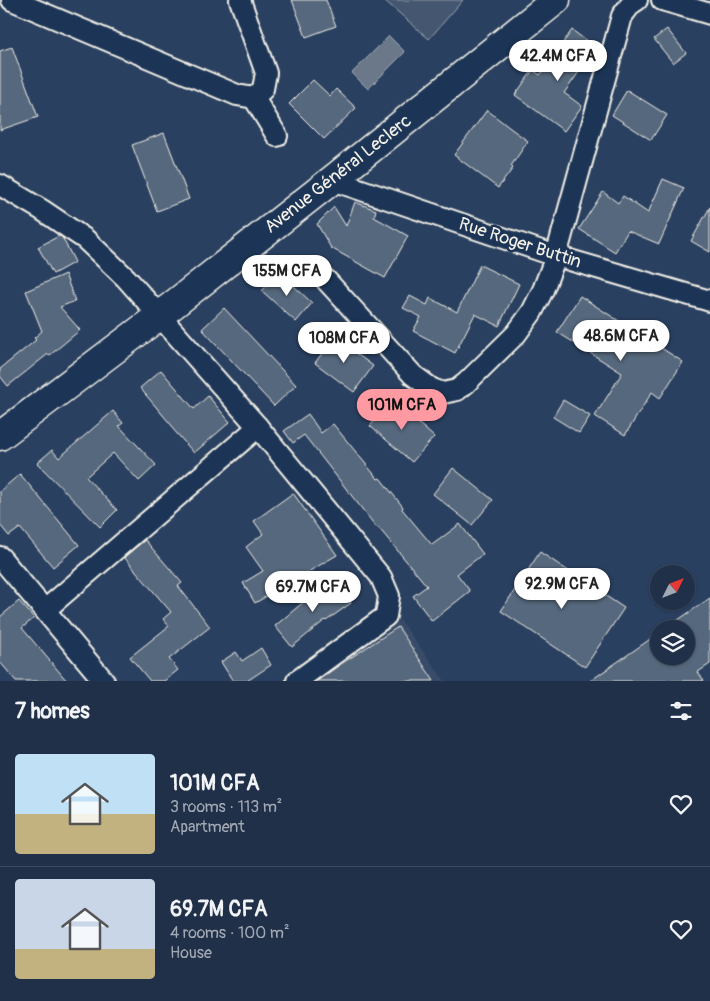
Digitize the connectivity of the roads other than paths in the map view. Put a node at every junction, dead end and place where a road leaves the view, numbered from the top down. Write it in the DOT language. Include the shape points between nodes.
graph roads {
  1 [pos="12,0"];
  2 [pos="240,0"];
  3 [pos="556,0"];
  4 [pos="637,0"];
  5 [pos="662,0"];
  6 [pos="710,14"];
  7 [pos="254,98"];
  8 [pos="277,136"];
  9 [pos="332,180"];
  10 [pos="0,185"];
  11 [pos="556,256"];
  12 [pos="326,280"];
  13 [pos="710,301"];
  14 [pos="159,316"];
  15 [pos="258,427"];
  16 [pos="0,436"];
  17 [pos="0,557"];
  18 [pos="45,610"];
  19 [pos="104,681"];
  20 [pos="296,681"];
  1 -- 7 [label="street" via="237,95"];
  2 -- 7 [label="street" via="266,73 263,89"];
  3 -- 9 [label="main road, Avenue Général Leclerc"];
  4 -- 11 [label="street" via="622,16"];
  5 -- 6 [label="street"];
  7 -- 8 [label="street"];
  9 -- 11 [label="street, Rue Roger Buttin"];
  9 -- 14 [label="main road, Avenue Général Leclerc"];
  10 -- 14 [label="street" via="84,239 126,278"];
  11 -- 12 [label="street" via="532,312 516,334 466,383 457,390 443,393 413,375"];
  11 -- 13 [label="street, Rue Roger Buttin"];
  14 -- 15 [label="street"];
  14 -- 16 [label="main road, Avenue Général Leclerc"];
  15 -- 18 [label="street"];
  15 -- 20 [label="street" via="381,577 389,596 386,616"];
  17 -- 18 [label="street"];
  18 -- 19 [label="street"];
}
